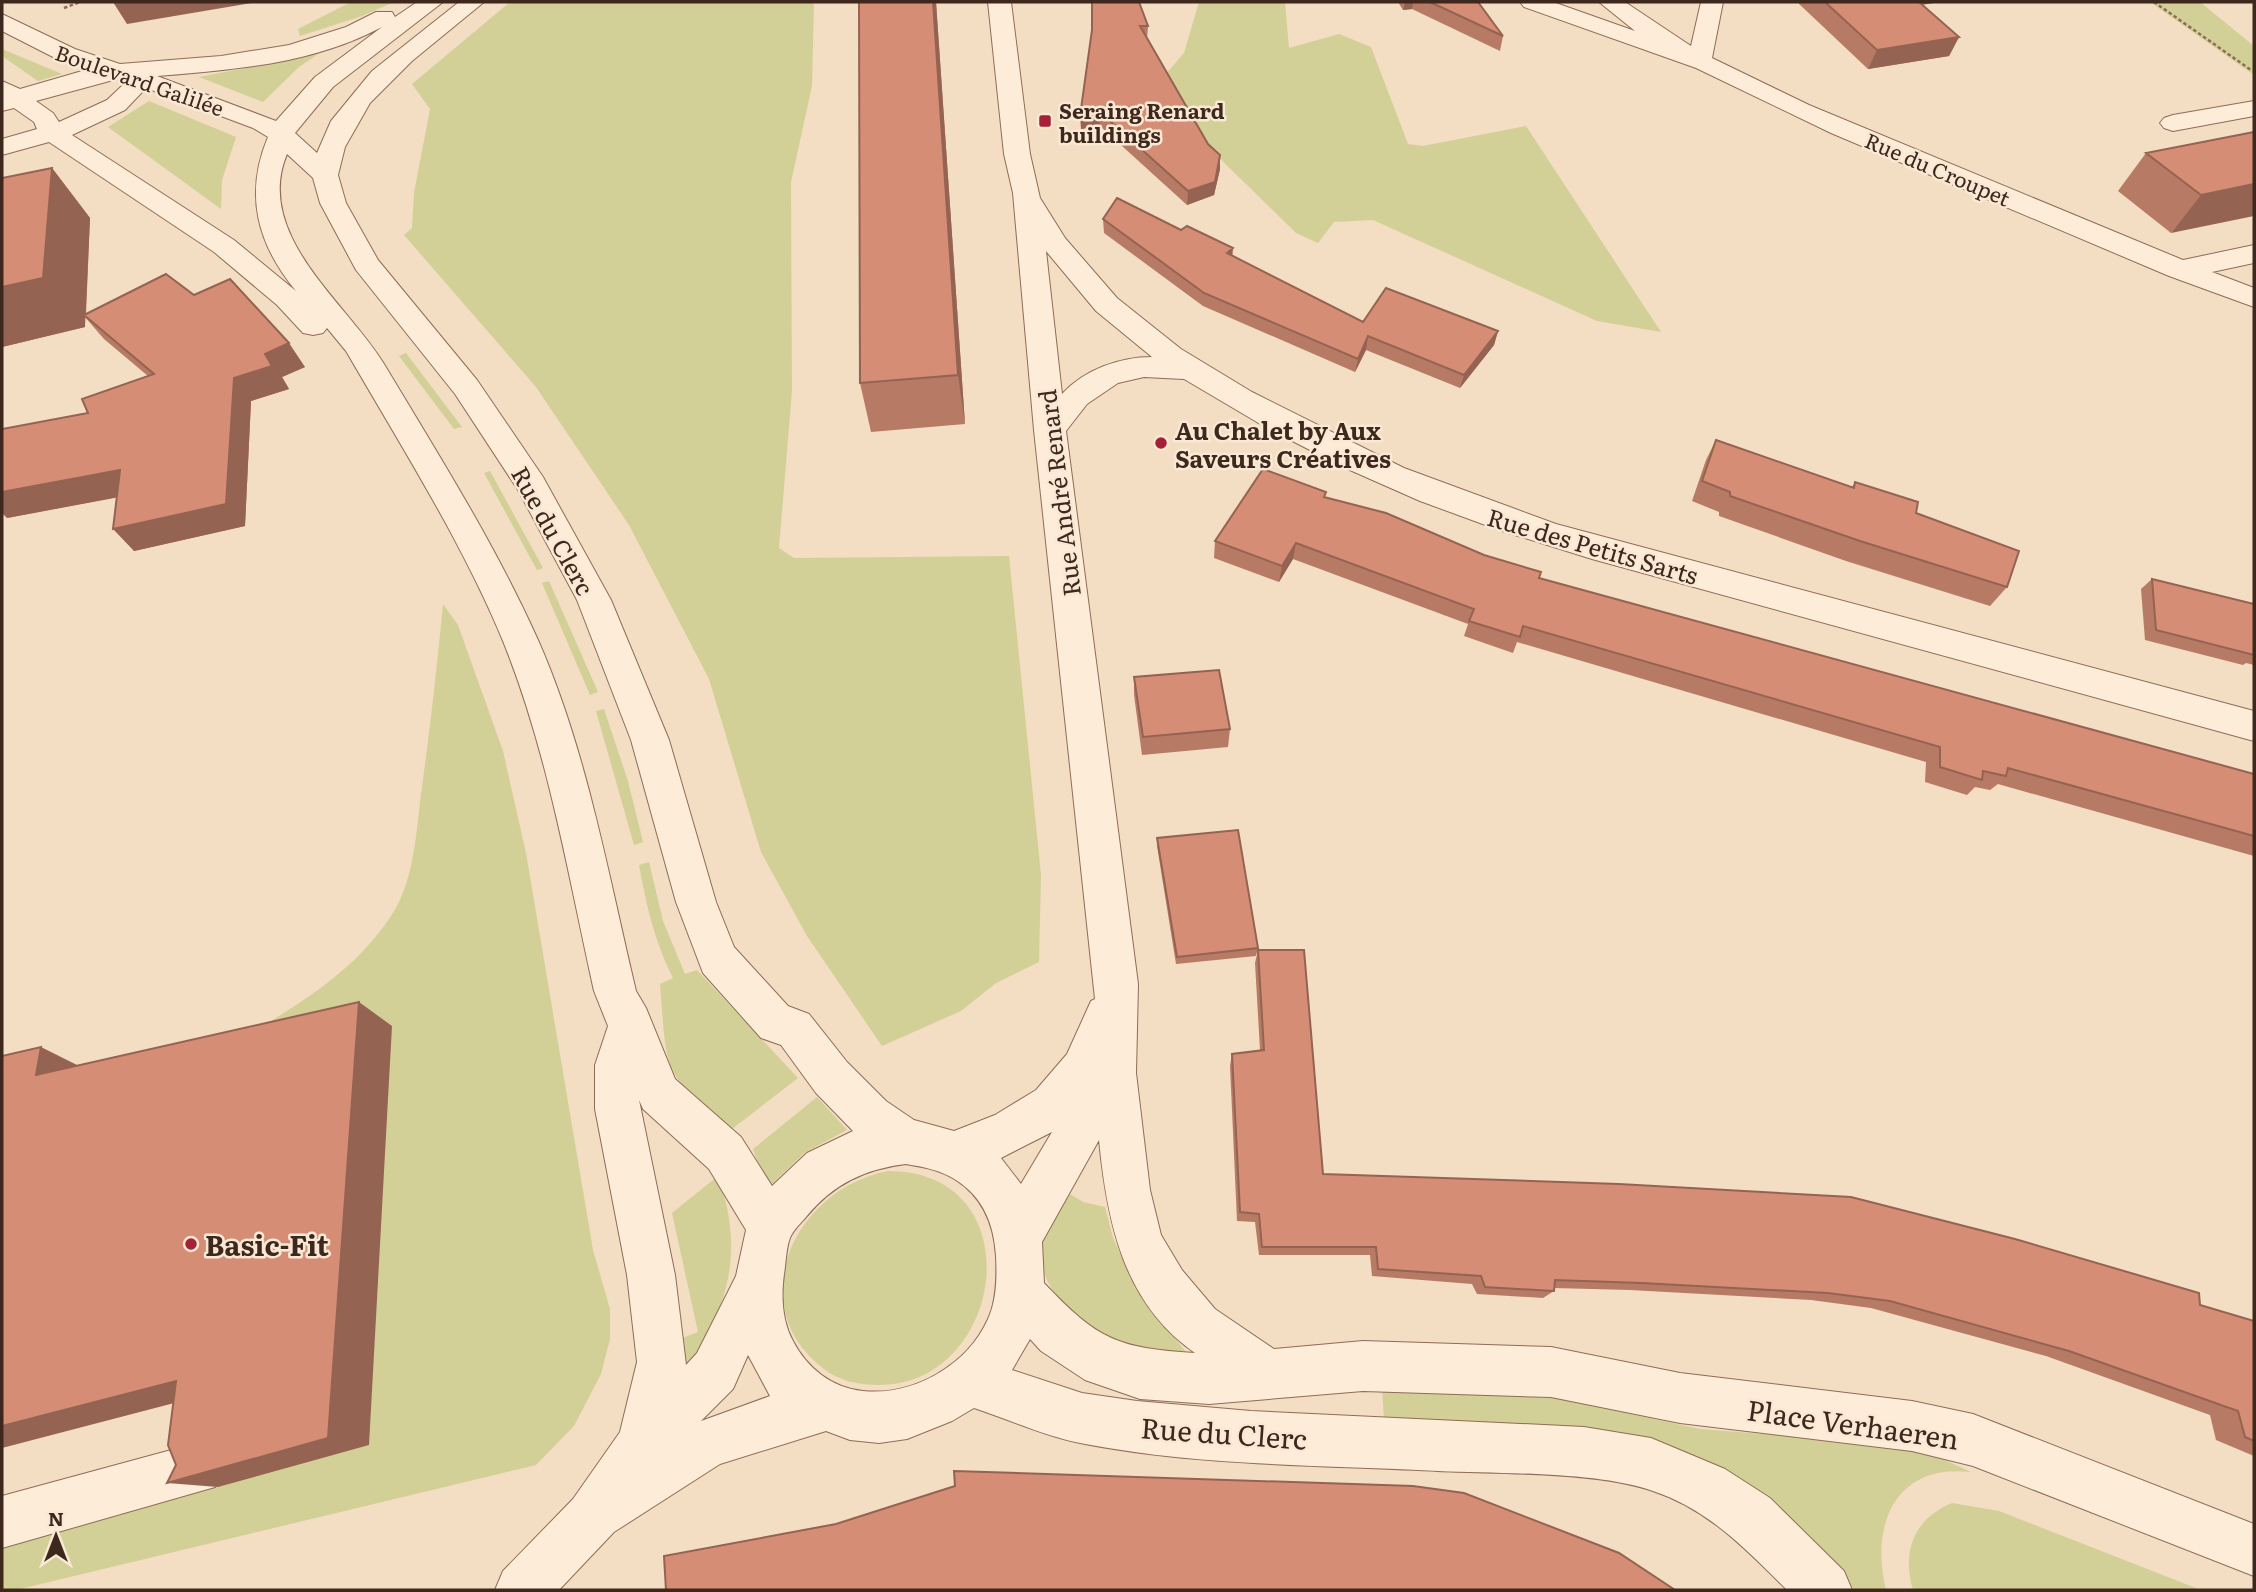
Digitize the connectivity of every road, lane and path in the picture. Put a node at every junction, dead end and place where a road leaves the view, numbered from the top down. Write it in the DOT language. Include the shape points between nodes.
graph roads {
  1 [pos="410,2"];
  2 [pos="431,2"];
  3 [pos="473,2"];
  4 [pos="999,2"];
  5 [pos="1532,2"];
  6 [pos="1611,2"];
  7 [pos="1712,2"];
  8 [pos="2154,2"];
  9 [pos="2,20"];
  10 [pos="1699,62"];
  11 [pos="2254,72"];
  12 [pos="129,75"];
  13 [pos="7,97"];
  14 [pos="2254,108"];
  15 [pos="2173,123"];
  16 [pos="52,133"];
  17 [pos="281,134"];
  18 [pos="2,150"];
  19 [pos="81,153"];
  20 [pos="325,175"];
  21 [pos="1026,193"];
  22 [pos="2254,254"];
  23 [pos="2179,270"];
  24 [pos="2254,298"];
  25 [pos="358,346"];
  26 [pos="1186,369"];
  27 [pos="1050,430"];
  28 [pos="2254,726"];
  29 [pos="1117,984"];
  30 [pos="631,1022"];
  31 [pos="1114,1073"];
  32 [pos="906,1141"];
  33 [pos="957,1153"];
  34 [pos="770,1227"];
  35 [pos="1020,1237"];
  36 [pos="757,1285"];
  37 [pos="1021,1294"];
  38 [pos="1477,1368"];
  39 [pos="1268,1374"];
  40 [pos="970,1382"];
  41 [pos="823,1407"];
  42 [pos="643,1443"];
  43 [pos="198,1469"];
  44 [pos="592,1518"];
  45 [pos="2,1522"];
  46 [pos="2254,1550"];
  47 [pos="522,1590"];
  48 [pos="1825,1590"];
  1 -- 12 [label="street" via="372,25 279,54"];
  2 -- 17 [label="street" via="324,82"];
  3 -- 20 [label="street" via="354,105 330,145"];
  4 -- 21 [label="street, Rue André Renard"];
  5 -- 10 [label="street, Rue du Croupet"];
  6 -- 10 [label="street, Rue du Croupet"];
  7 -- 10 [label="street"];
  8 -- 11 [label="path"];
  9 -- 12 [label="street, Boulevard Galilée" via="66,54"];
  10 -- 23 [label="street, Rue du Croupet" via="1803,111"];
  12 -- 13 [label="street"];
  12 -- 16 [label="street" via="134,91 111,108"];
  12 -- 17 [label="street, Boulevard Galilée" via="237,113"];
  13 -- 16 [label="street" via="44,118"];
  14 -- 15 [label="street"];
  16 -- 18 [label="street"];
  16 -- 19 [label="street"];
  17 -- 20 [label="street, Rue du Clerc"];
  17 -- 25 [label="street" via="270,163 268,194 282,248 303,281"];
  18 -- 19 [label="street"];
  19 -- 25 [label="street" via="200,232 294,304 323,337"];
  20 -- 32 [label="street, Rue du Clerc" via="333,203 366,264 466,387 532,485 594,600 650,740 696,902 718,959 776,1024 794,1028 845,1096 871,1120"];
  21 -- 26 [label="street, Rue des Petits Sarts" via="1062,254 1100,299"];
  21 -- 27 [label="street, Rue André Renard"];
  22 -- 23 [label="street"];
  23 -- 24 [label="street, Rue du Croupet"];
  25 -- 30 [label="street" via="458,515 521,642 558,749 615,991"];
  26 -- 27 [label="street" via="1140,367 1097,380 1070,402"];
  26 -- 28 [label="street, Rue des Petits Sarts" via="1386,475 1517,526"];
  27 -- 29 [label="street, Rue André Renard"];
  29 -- 31 [label="street, Rue André Renard"];
  29 -- 33 [label="street, Rue André Renard" via="1081,1075 1061,1098 1032,1122"];
  30 -- 34 [label="street" via="659,1094 725,1153"];
  30 -- 42 [label="street" via="617,1065 617,1109 651,1275 662,1362"];
  31 -- 35 [label="street, Rue André Renard" via="1043,1188"];
  31 -- 39 [label="street, Rue André Renard" via="1127,1190 1139,1244 1165,1287 1198,1326"];
  32 -- 33 [label="street"];
  32 -- 34 [label="street" via="880,1143 833,1161 794,1195"];
  33 -- 35 [label="street" via="1004,1195"];
  34 -- 36 [label="street"];
  35 -- 37 [label="street"];
  36 -- 41 [label="street" via="759,1318 771,1354 793,1385"];
  36 -- 42 [label="street" via="715,1371"];
  37 -- 39 [label="street, Rue du Clerc" via="1058,1334 1103,1362 1140,1374 1209,1379"];
  37 -- 40 [label="street" via="1003,1342"];
  38 -- 39 [label="street, Rue du Clerc" via="1363,1366"];
  38 -- 46 [label="street, Place Verhaeren" via="1551,1372 1680,1398 1912,1426 1973,1440"];
  40 -- 41 [label="street" via="936,1405 898,1418 859,1418"];
  40 -- 48 [label="street, Rue du Clerc" via="1082,1418 1137,1426 1584,1453 1651,1464 1707,1487 1751,1517"];
  41 -- 44 [label="street" via="704,1445"];
  42 -- 44 [label="street"];
  43 -- 45 [label="street"];
  44 -- 47 [label="street"];
}
